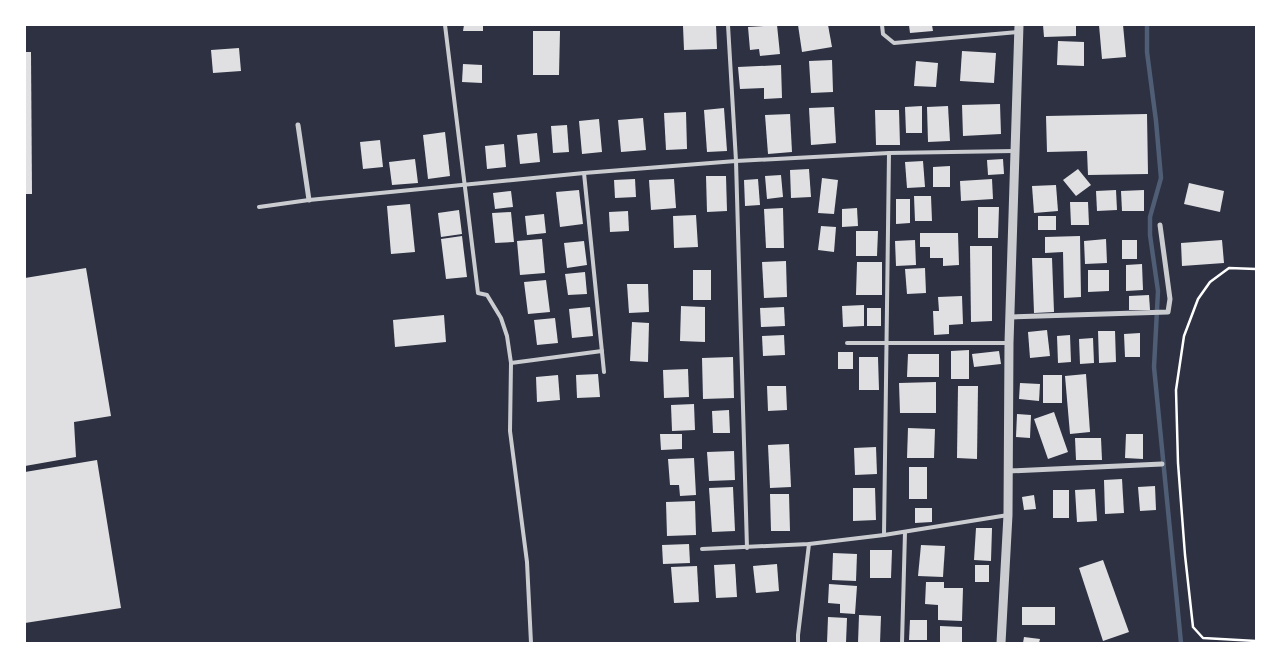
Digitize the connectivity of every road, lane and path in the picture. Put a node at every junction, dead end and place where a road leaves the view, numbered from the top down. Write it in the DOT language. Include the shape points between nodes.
graph roads {
  1 [pos="445,25"];
  2 [pos="728,25"];
  3 [pos="882,25"];
  4 [pos="1019,28"];
  5 [pos="298,125"];
  6 [pos="1014,151"];
  7 [pos="889,153"];
  8 [pos="736,160"];
  9 [pos="584,173"];
  10 [pos="465,186"];
  11 [pos="309,200"];
  12 [pos="259,207"];
  13 [pos="1160,224"];
  14 [pos="1256,269"];
  15 [pos="1011,317"];
  16 [pos="847,343"];
  17 [pos="1009,343"];
  18 [pos="886,344"];
  19 [pos="602,351"];
  20 [pos="512,363"];
  21 [pos="604,372"];
  22 [pos="1162,464"];
  23 [pos="1009,471"];
  24 [pos="1008,515"];
  25 [pos="905,532"];
  26 [pos="884,535"];
  27 [pos="809,544"];
  28 [pos="747,548"];
  29 [pos="702,549"];
  30 [pos="1256,641"];
  31 [pos="531,643"];
  32 [pos="798,643"];
  33 [pos="902,643"];
  34 [pos="1001,643"];
  1 -- 10 [label="lane"];
  2 -- 8 [label="lane"];
  3 -- 4 [label="lane" via="883,34 894,43"];
  4 -- 6 [label="street"];
  5 -- 11 [label="street"];
  6 -- 7 [label="lane"];
  6 -- 15 [label="street"];
  7 -- 8 [label="lane"];
  7 -- 18 [label="lane"];
  8 -- 9 [label="lane"];
  8 -- 28 [label="lane"];
  9 -- 10 [label="lane"];
  9 -- 19 [label="lane"];
  10 -- 11 [label="lane"];
  10 -- 20 [label="lane" via="478,293 487,295 501,318"];
  11 -- 12 [label="lane"];
  13 -- 15 [label="street" via="1170,299 1168,312"];
  14 -- 30 [label="path" via="1229,268 1210,282 1198,299 1184,336 1176,390 1178,463 1193,627 1203,638"];
  15 -- 17 [label="street"];
  16 -- 18 [label="lane"];
  17 -- 18 [label="lane"];
  17 -- 23 [label="street"];
  18 -- 26 [label="lane"];
  19 -- 20 [label="lane"];
  19 -- 21 [label="lane"];
  20 -- 31 [label="lane" via="510,431 527,562"];
  22 -- 23 [label="street"];
  23 -- 24 [label="street"];
  24 -- 25 [label="lane"];
  24 -- 34 [label="street"];
  25 -- 26 [label="lane"];
  25 -- 33 [label="lane"];
  26 -- 27 [label="lane"];
  27 -- 28 [label="lane"];
  27 -- 32 [label="lane"];
  28 -- 29 [label="lane"];
}
